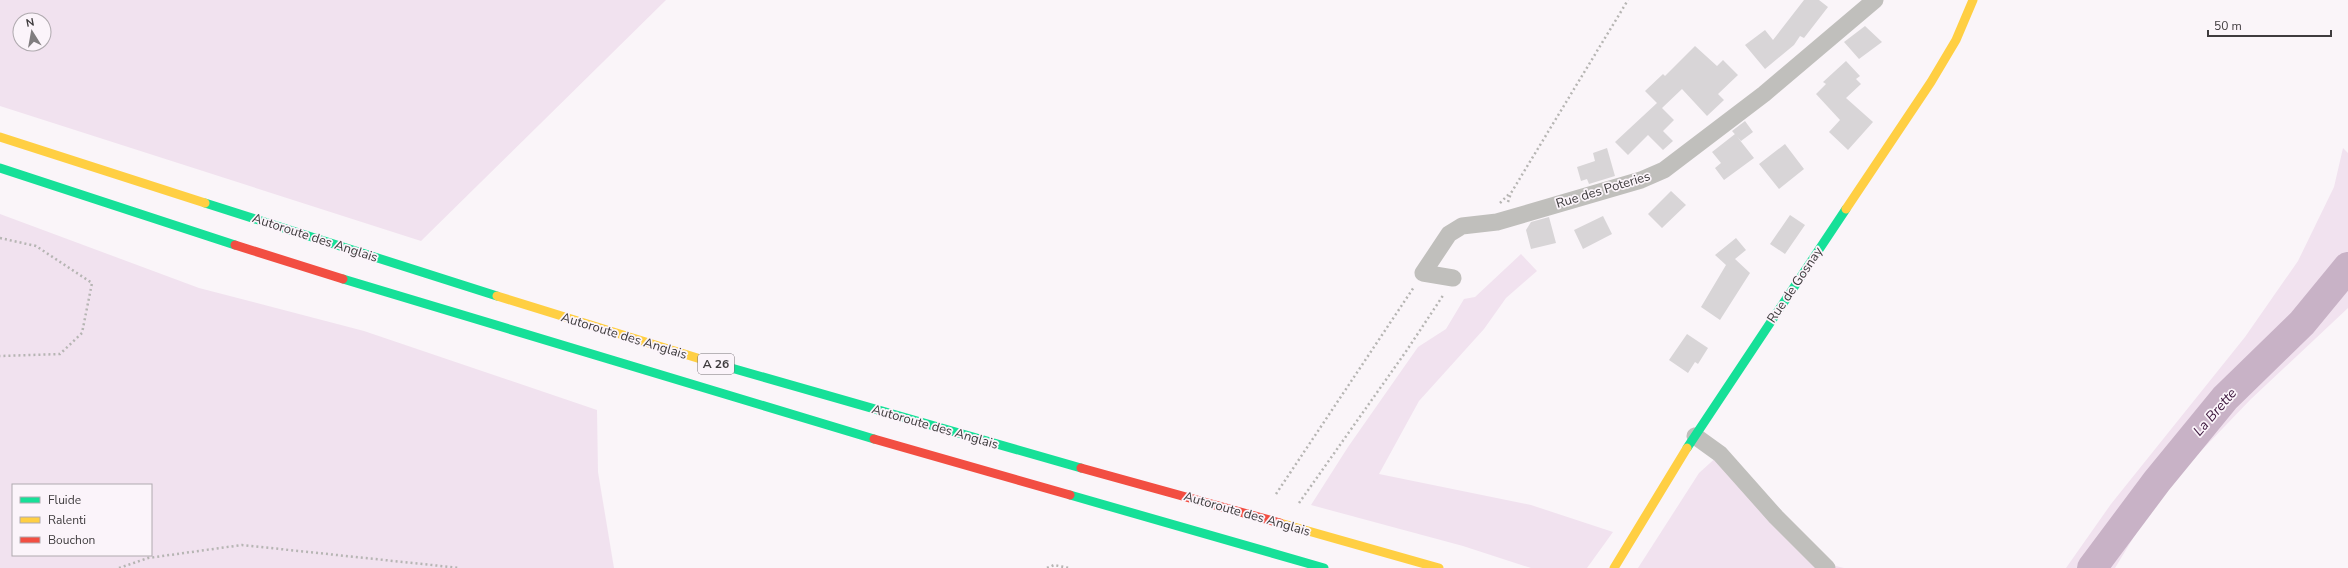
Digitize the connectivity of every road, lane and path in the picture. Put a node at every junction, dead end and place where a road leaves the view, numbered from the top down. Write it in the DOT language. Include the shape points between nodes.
graph roads {
  1 [pos="1628,0"];
  2 [pos="1874,0"];
  3 [pos="1973,0"];
  4 [pos="0,137"];
  5 [pos="0,168"];
  6 [pos="1496,222"];
  7 [pos="0,238"];
  8 [pos="1423,273"];
  9 [pos="1453,278"];
  10 [pos="0,356"];
  11 [pos="1695,436"];
  12 [pos="1276,494"];
  13 [pos="1300,503"];
  14 [pos="119,568"];
  15 [pos="460,568"];
  16 [pos="1046,568"];
  17 [pos="1069,568"];
  18 [pos="1324,568"];
  19 [pos="1439,568"];
  20 [pos="1614,568"];
  21 [pos="1827,568"];
  1 -- 6 [label="path" via="1511,192 1506,211"];
  2 -- 6 [label="street, Rue des Poteries" via="1764,94 1664,170 1641,180"];
  3 -- 11 [label="main road, Rue de Gosnay" via="1956,40 1931,82"];
  4 -- 19 [label="main road, Autoroute des Anglais / A 26" via="621,336 906,419"];
  5 -- 18 [label="main road, A 26" via="340,279 620,365"];
  6 -- 8 [label="street, Rue des Poteries" via="1468,225 1449,234"];
  7 -- 10 [label="path" via="36,246 92,282 82,333 60,354"];
  8 -- 9 [label="street"];
  8 -- 12 [label="path"];
  9 -- 13 [label="path" via="1407,350"];
  11 -- 20 [label="main road, Rue de Gosnay"];
  11 -- 21 [label="street" via="1720,454 1776,517"];
  14 -- 15 [label="path" via="148,558 242,545"];
  16 -- 17 [label="path" via="1054,565"];
}
